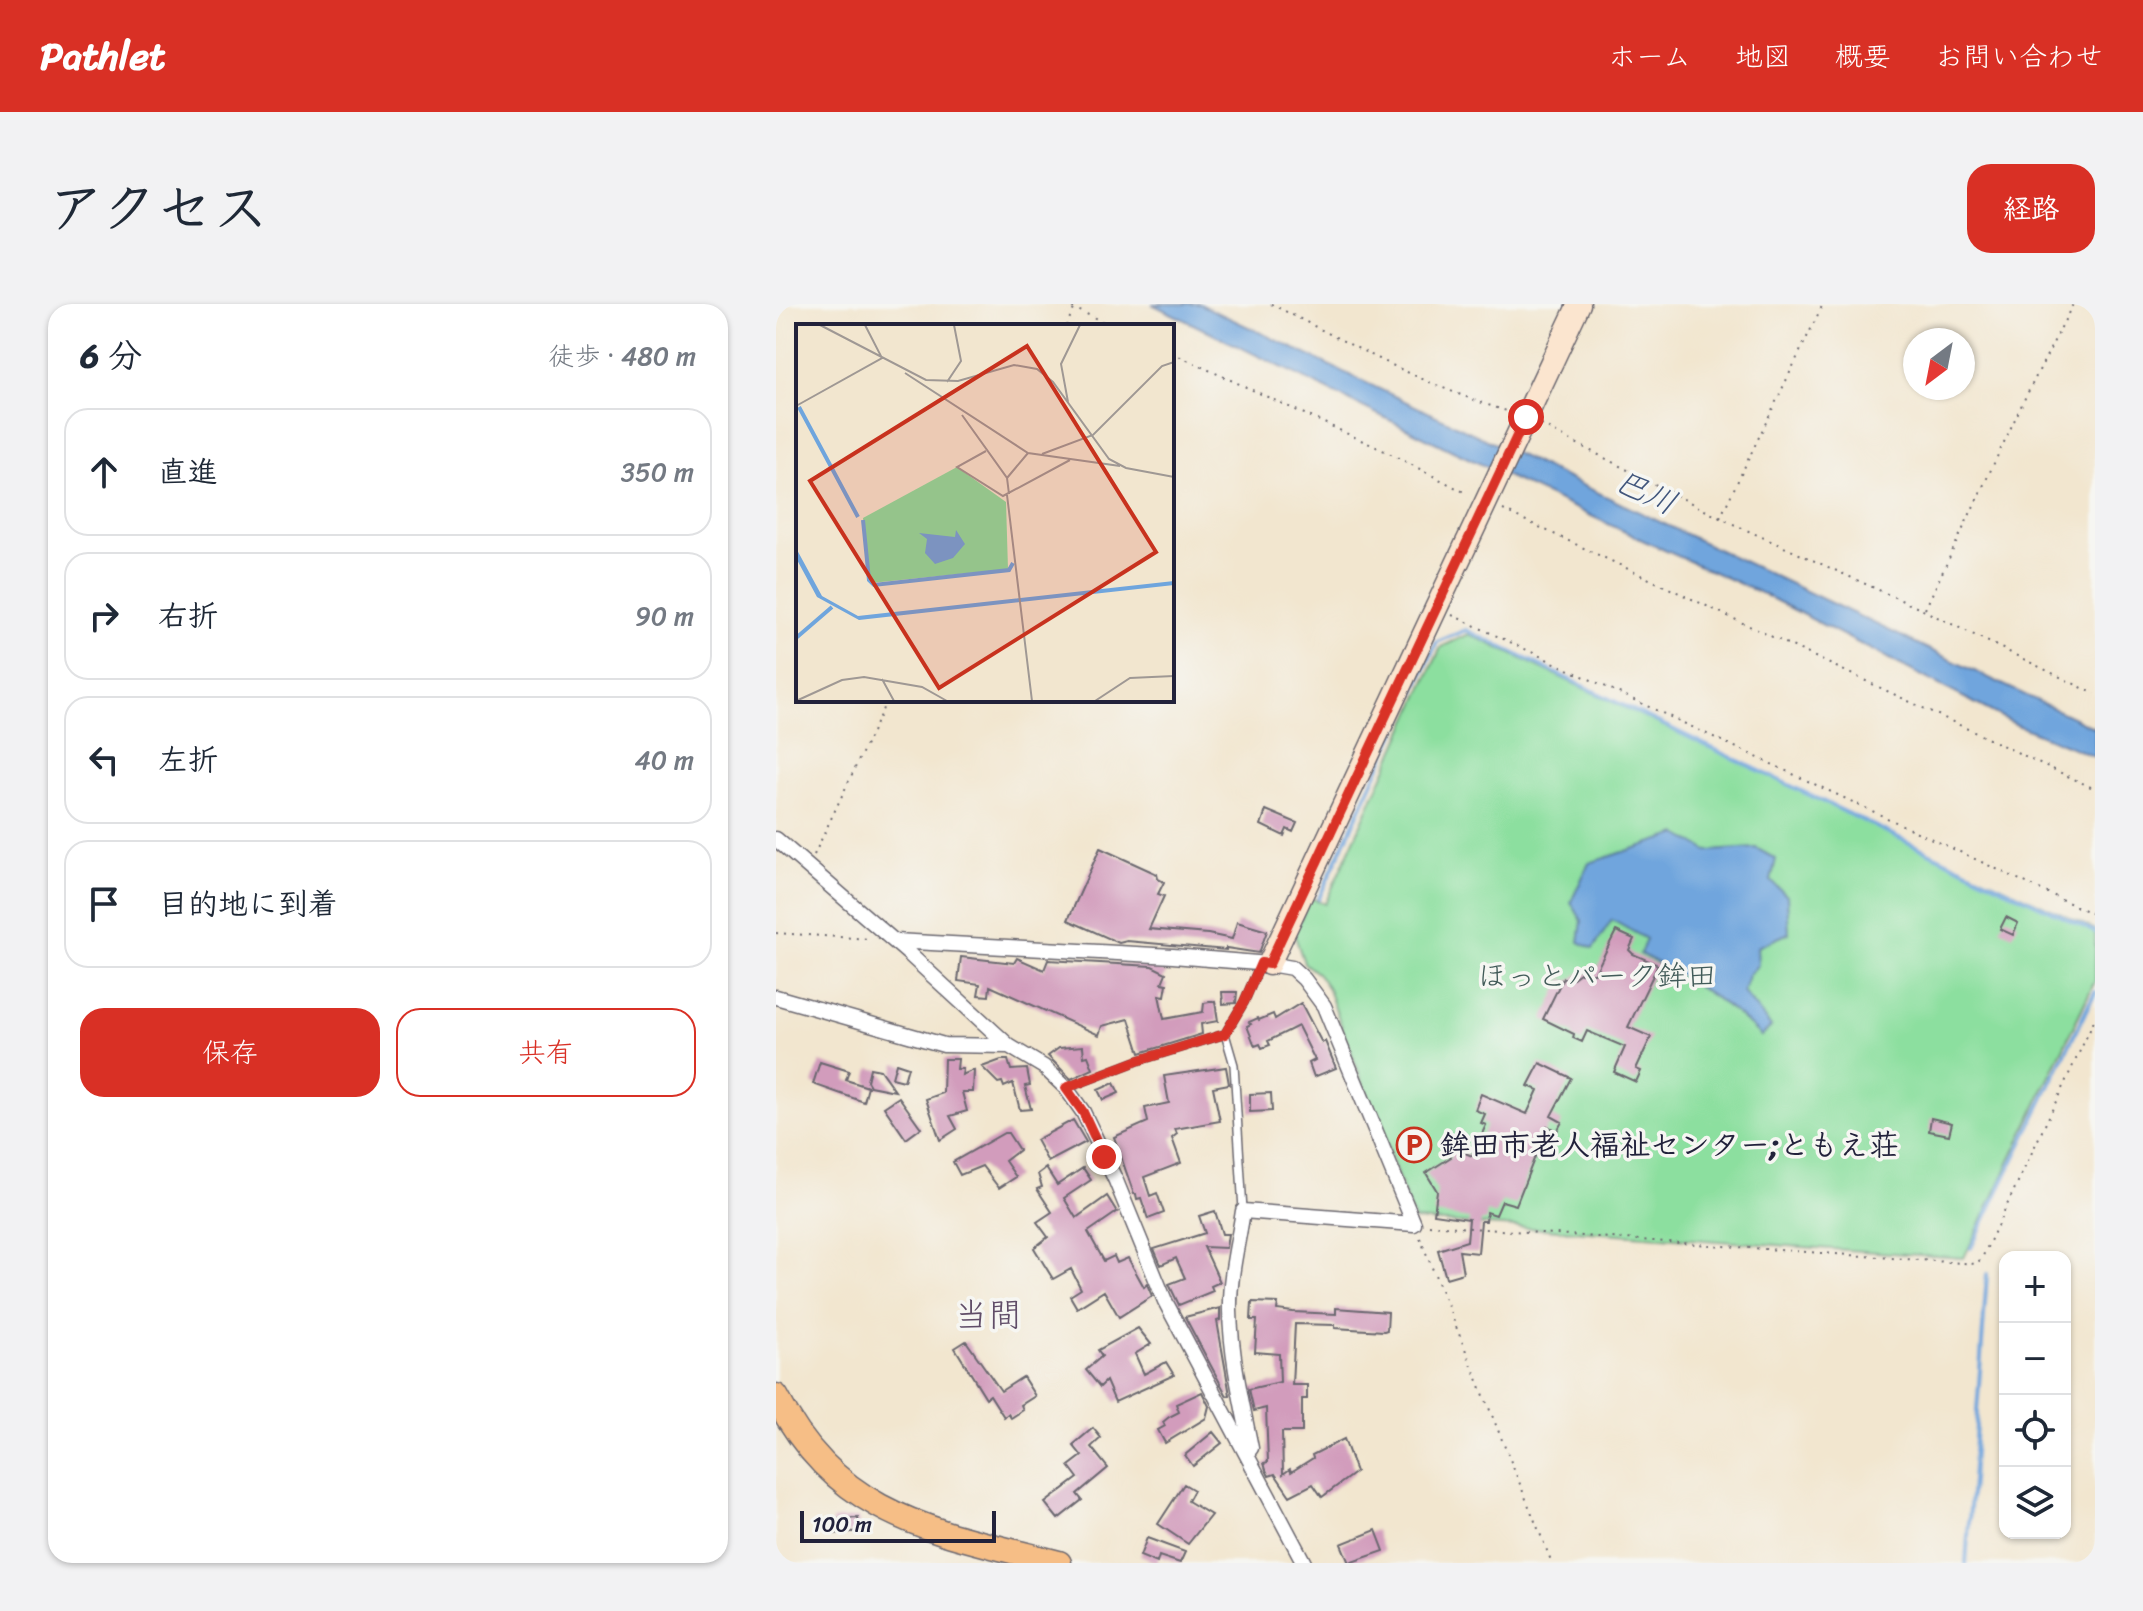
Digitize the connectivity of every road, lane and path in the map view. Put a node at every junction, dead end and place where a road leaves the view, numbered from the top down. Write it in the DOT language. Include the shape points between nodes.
graph roads {
  1 [pos="1065,304"];
  2 [pos="1271,304"];
  3 [pos="1579,304"];
  4 [pos="1823,304"];
  5 [pos="2073,304"];
  6 [pos="1074,309"];
  7 [pos="1067,324"];
  8 [pos="1108,324"];
  9 [pos="1174,354"];
  10 [pos="1524,421"];
  11 [pos="1485,503"];
  12 [pos="1720,518"];
  13 [pos="1436,607"];
  14 [pos="1925,611"];
  15 [pos="2095,694"];
  16 [pos="886,702"];
  17 [pos="2095,789"];
  18 [pos="776,839"];
  19 [pos="809,867"];
  20 [pos="2095,915"];
  21 [pos="776,933"];
  22 [pos="895,941"];
  23 [pos="1265,963"];
  24 [pos="776,997"];
  25 [pos="2095,1019"];
  26 [pos="1225,1034"];
  27 [pos="1009,1046"];
  28 [pos="1066,1088"];
  29 [pos="1243,1211"];
  30 [pos="1414,1224"];
  31 [pos="776,1396"];
  32 [pos="1247,1453"];
  33 [pos="1059,1563"];
  34 [pos="1304,1563"];
  35 [pos="1552,1563"];
  1 -- 6 [label="path"];
  2 -- 10 [label="path"];
  3 -- 10 [label="street"];
  4 -- 12 [label="path"];
  5 -- 14 [label="path"];
  6 -- 7 [label="path"];
  6 -- 8 [label="path"];
  9 -- 11 [label="path"];
  10 -- 11 [label="street"];
  10 -- 12 [label="path"];
  11 -- 13 [label="street"];
  11 -- 17 [label="path"];
  12 -- 14 [label="path"];
  13 -- 20 [label="path"];
  13 -- 23 [label="street"];
  14 -- 15 [label="path"];
  16 -- 19 [label="path"];
  18 -- 19 [label="street"];
  19 -- 22 [label="street"];
  21 -- 22 [label="path"];
  22 -- 23 [label="street"];
  22 -- 27 [label="street"];
  23 -- 26 [label="lane"];
  23 -- 30 [label="street" via="1292,968 1324,1006"];
  24 -- 27 [label="street" via="944,1045"];
  25 -- 30 [label="path" via="1976,1264"];
  26 -- 28 [label="lane"];
  26 -- 29 [label="lane" via="1234,1065"];
  27 -- 28 [label="street"];
  28 -- 32 [label="street" via="1116,1181 1165,1301"];
  29 -- 30 [label="street"];
  29 -- 32 [label="street" via="1230,1312 1251,1448"];
  30 -- 35 [label="path"];
  31 -- 33 [label="main road" via="818,1460 864,1498 921,1526"];
  32 -- 34 [label="street"];
}
